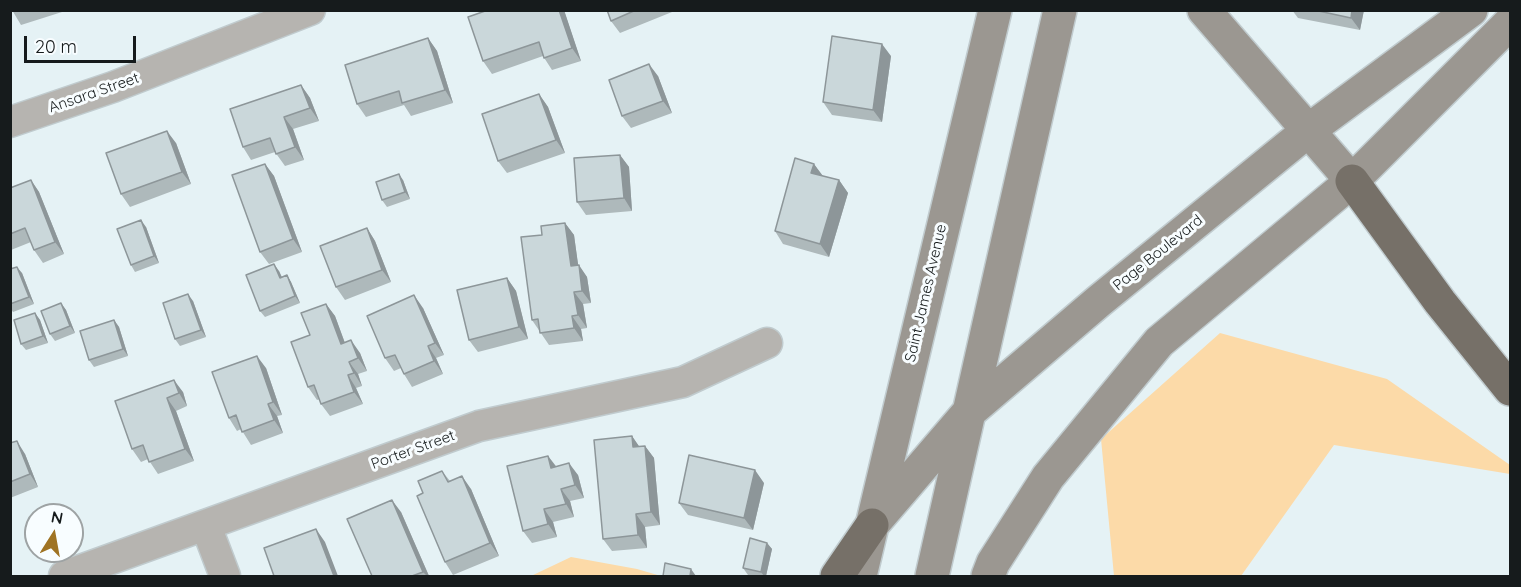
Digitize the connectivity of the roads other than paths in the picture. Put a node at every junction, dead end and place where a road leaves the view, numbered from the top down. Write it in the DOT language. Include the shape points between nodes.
graph roads {
  1 [pos="310,10"];
  2 [pos="995,10"];
  3 [pos="1060,10"];
  4 [pos="1204,10"];
  5 [pos="1471,10"];
  6 [pos="1510,23"];
  7 [pos="10,122"];
  8 [pos="1310,130"];
  9 [pos="1352,181"];
  10 [pos="766,343"];
  11 [pos="1510,388"];
  12 [pos="968,413"];
  13 [pos="872,525"];
  14 [pos="206,526"];
  15 [pos="64,576"];
  16 [pos="225,576"];
  17 [pos="837,576"];
  18 [pos="860,576"];
  19 [pos="932,576"];
  20 [pos="988,576"];
  1 -- 7 [label="street, Ansara Street" via="113,87"];
  2 -- 13 [label="main road, Saint James Avenue"];
  3 -- 12 [label="main road"];
  4 -- 8 [label="main road"];
  5 -- 8 [label="main road, Page Boulevard"];
  6 -- 9 [label="main road"];
  8 -- 9 [label="main road"];
  8 -- 12 [label="main road, Page Boulevard"];
  9 -- 11 [label="highway" via="1440,302"];
  9 -- 20 [label="main road" via="1159,342 1048,477"];
  10 -- 14 [label="street, Porter Street" via="683,382 479,426"];
  12 -- 13 [label="main road, Page Boulevard"];
  12 -- 19 [label="main road"];
  13 -- 17 [label="highway"];
  13 -- 18 [label="main road, Saint James Avenue"];
  14 -- 15 [label="street, Porter Street"];
  14 -- 16 [label="street"];
}
